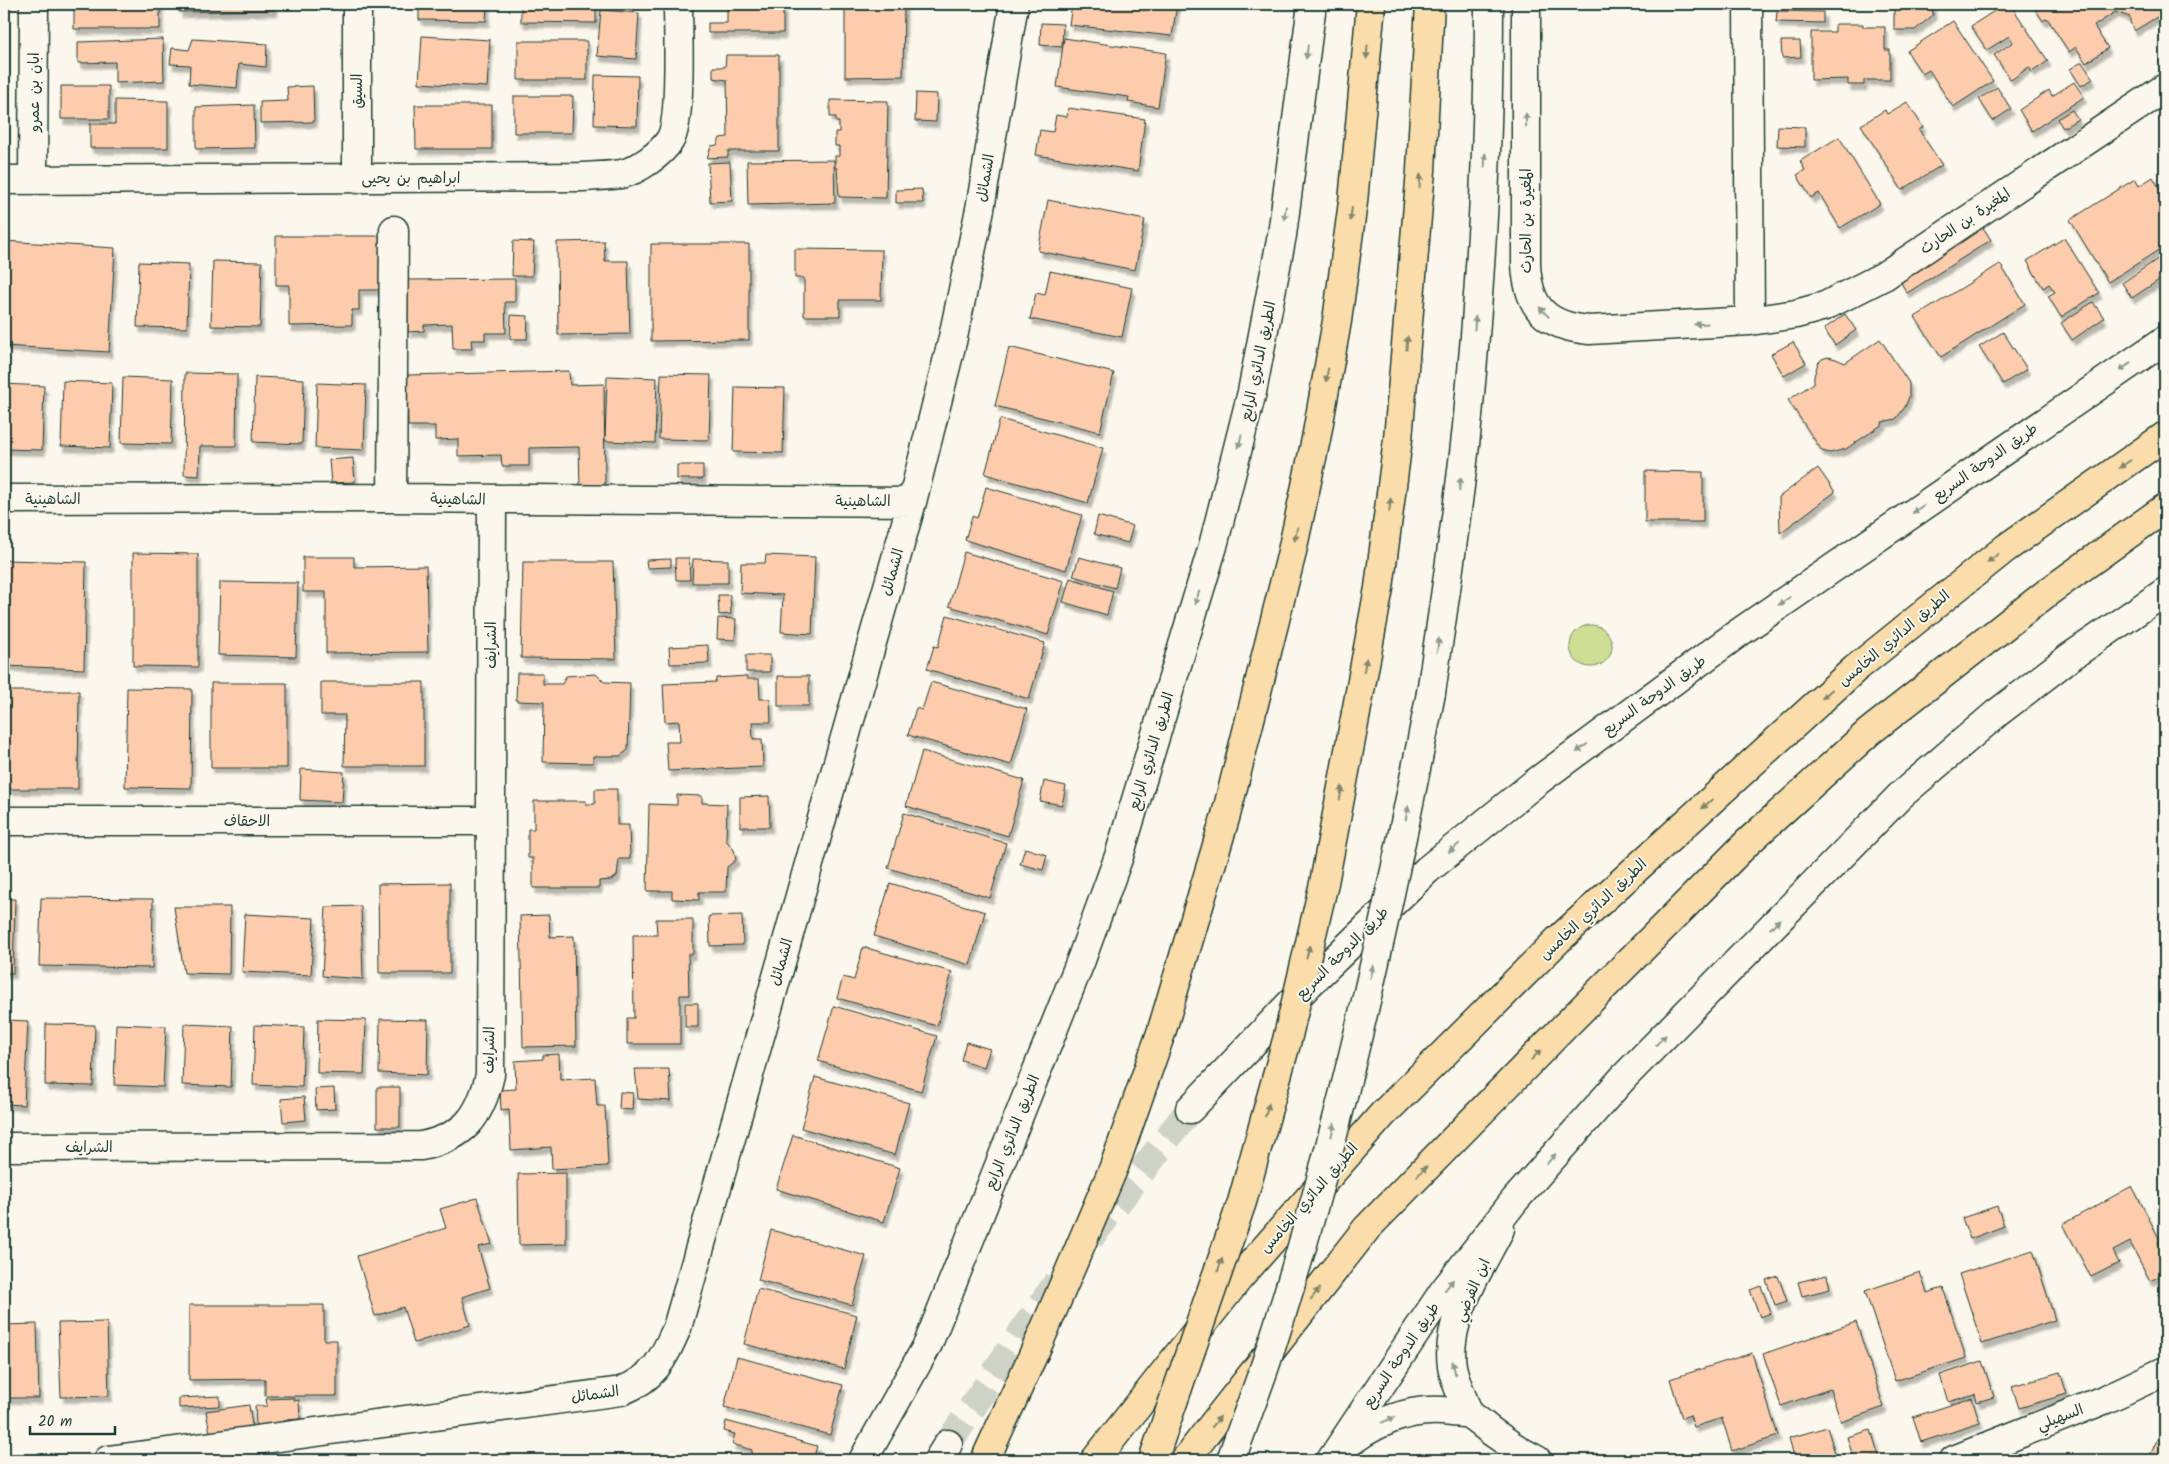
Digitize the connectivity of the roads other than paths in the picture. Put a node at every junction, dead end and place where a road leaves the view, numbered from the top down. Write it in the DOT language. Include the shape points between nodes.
graph roads {
  1 [pos="34,4"];
  2 [pos="357,4"];
  3 [pos="678,4"];
  4 [pos="1014,4"];
  5 [pos="1312,4"];
  6 [pos="1371,4"];
  7 [pos="1430,4"];
  8 [pos="1489,4"];
  9 [pos="1526,4"];
  10 [pos="1748,4"];
  11 [pos="2165,88"];
  12 [pos="357,179"];
  13 [pos="4,180"];
  14 [pos="33,180"];
  15 [pos="394,230"];
  16 [pos="1750,321"];
  17 [pos="2165,340"];
  18 [pos="2165,436"];
  19 [pos="392,498"];
  20 [pos="4,499"];
  21 [pos="492,500"];
  22 [pos="912,502"];
  23 [pos="2165,508"];
  24 [pos="2165,592"];
  25 [pos="490,820"];
  26 [pos="4,821"];
  27 [pos="1190,1109"];
  28 [pos="4,1147"];
  29 [pos="1515,1200"];
  30 [pos="2165,1371"];
  31 [pos="1469,1414"];
  32 [pos="1332,1458"];
  33 [pos="108,1460"];
  34 [pos="863,1460"];
  35 [pos="984,1460"];
  36 [pos="1095,1460"];
  37 [pos="1153,1460"];
  38 [pos="1185,1460"];
  39 [pos="1231,1460"];
  40 [pos="1537,1460"];
  41 [pos="1954,1460"];
  1 -- 14 [label="street, ابان بن عمرو"];
  2 -- 12 [label="street, السيق"];
  3 -- 12 [label="street, ابراهيم بن يحيى" via="676,118 671,139 652,159 622,174 582,178"];
  4 -- 22 [label="street, الشمائل" via="980,209 952,342"];
  5 -- 34 [label="street, الطريق الدائري الرابع, one-way" via="1282,236 1252,392 1213,546 1119,856 928,1344"];
  6 -- 35 [label="main road, one-way" via="1353,202 1316,439 1291,556 1226,815 1161,1033 1114,1167 1040,1340"];
  37 -- 7 [label="main road, one-way, bridge" via="1242,1202 1287,1040 1324,883 1379,588 1398,439 1421,170"];
  39 -- 8 [label="street, one-way, bridge" via="1266,1363 1320,1179 1367,997 1431,694 1468,417 1480,261"];
  16 -- 9 [label="street, المغيرة بن الحارث, one-way" via="1589,330 1568,328 1550,319 1535,304 1527,284 1526,264"];
  10 -- 16 [label="street"];
  11 -- 16 [label="street, المغيرة بن الحارث" via="1884,276 1825,306"];
  12 -- 14 [label="street, ابراهيم بن يحيى"];
  13 -- 14 [label="street, ابراهيم بن يحيى"];
  15 -- 19 [label="street"];
  17 -- 27 [label="street, طريق الدوحة السريع, one-way" via="1737,634 1535,783 1427,870 1309,984"];
  18 -- 36 [label="main road, الطريق الدائري الخامس, one-way" via="2006,548 1855,669 1558,940 1383,1114 1240,1278"];
  19 -- 20 [label="street, الشاهينية"];
  19 -- 21 [label="street, الشاهينية"];
  21 -- 22 [label="street, الشاهينية"];
  21 -- 25 [label="street, الشرايف"];
  22 -- 33 [label="street, الشمائل" via="677,1328 665,1356 651,1374 621,1391"];
  38 -- 23 [label="main road, one-way" via="1367,1228 1748,842 1869,732 2048,592"];
  29 -- 24 [label="street, طريق الدوحة السريع, one-way" via="1624,1077 1901,795 2062,663"];
  25 -- 26 [label="street, الاحقاف"];
  25 -- 28 [label="street, الشرايف" via="490,1075 476,1115 461,1131 442,1141 421,1146"];
  31 -- 29 [label="street, ابن الفرضي, one-way" via="1452,1368 1450,1345 1460,1310"];
  32 -- 29 [label="street, طريق الدوحة السريع, one-way" via="1444,1292"];
  30 -- 41 [label="street, السهيلي" via="2106,1399"];
  32 -- 31 [label="street, one-way" via="1373,1426 1396,1417 1444,1411"];
  31 -- 40 [label="street"];
}
